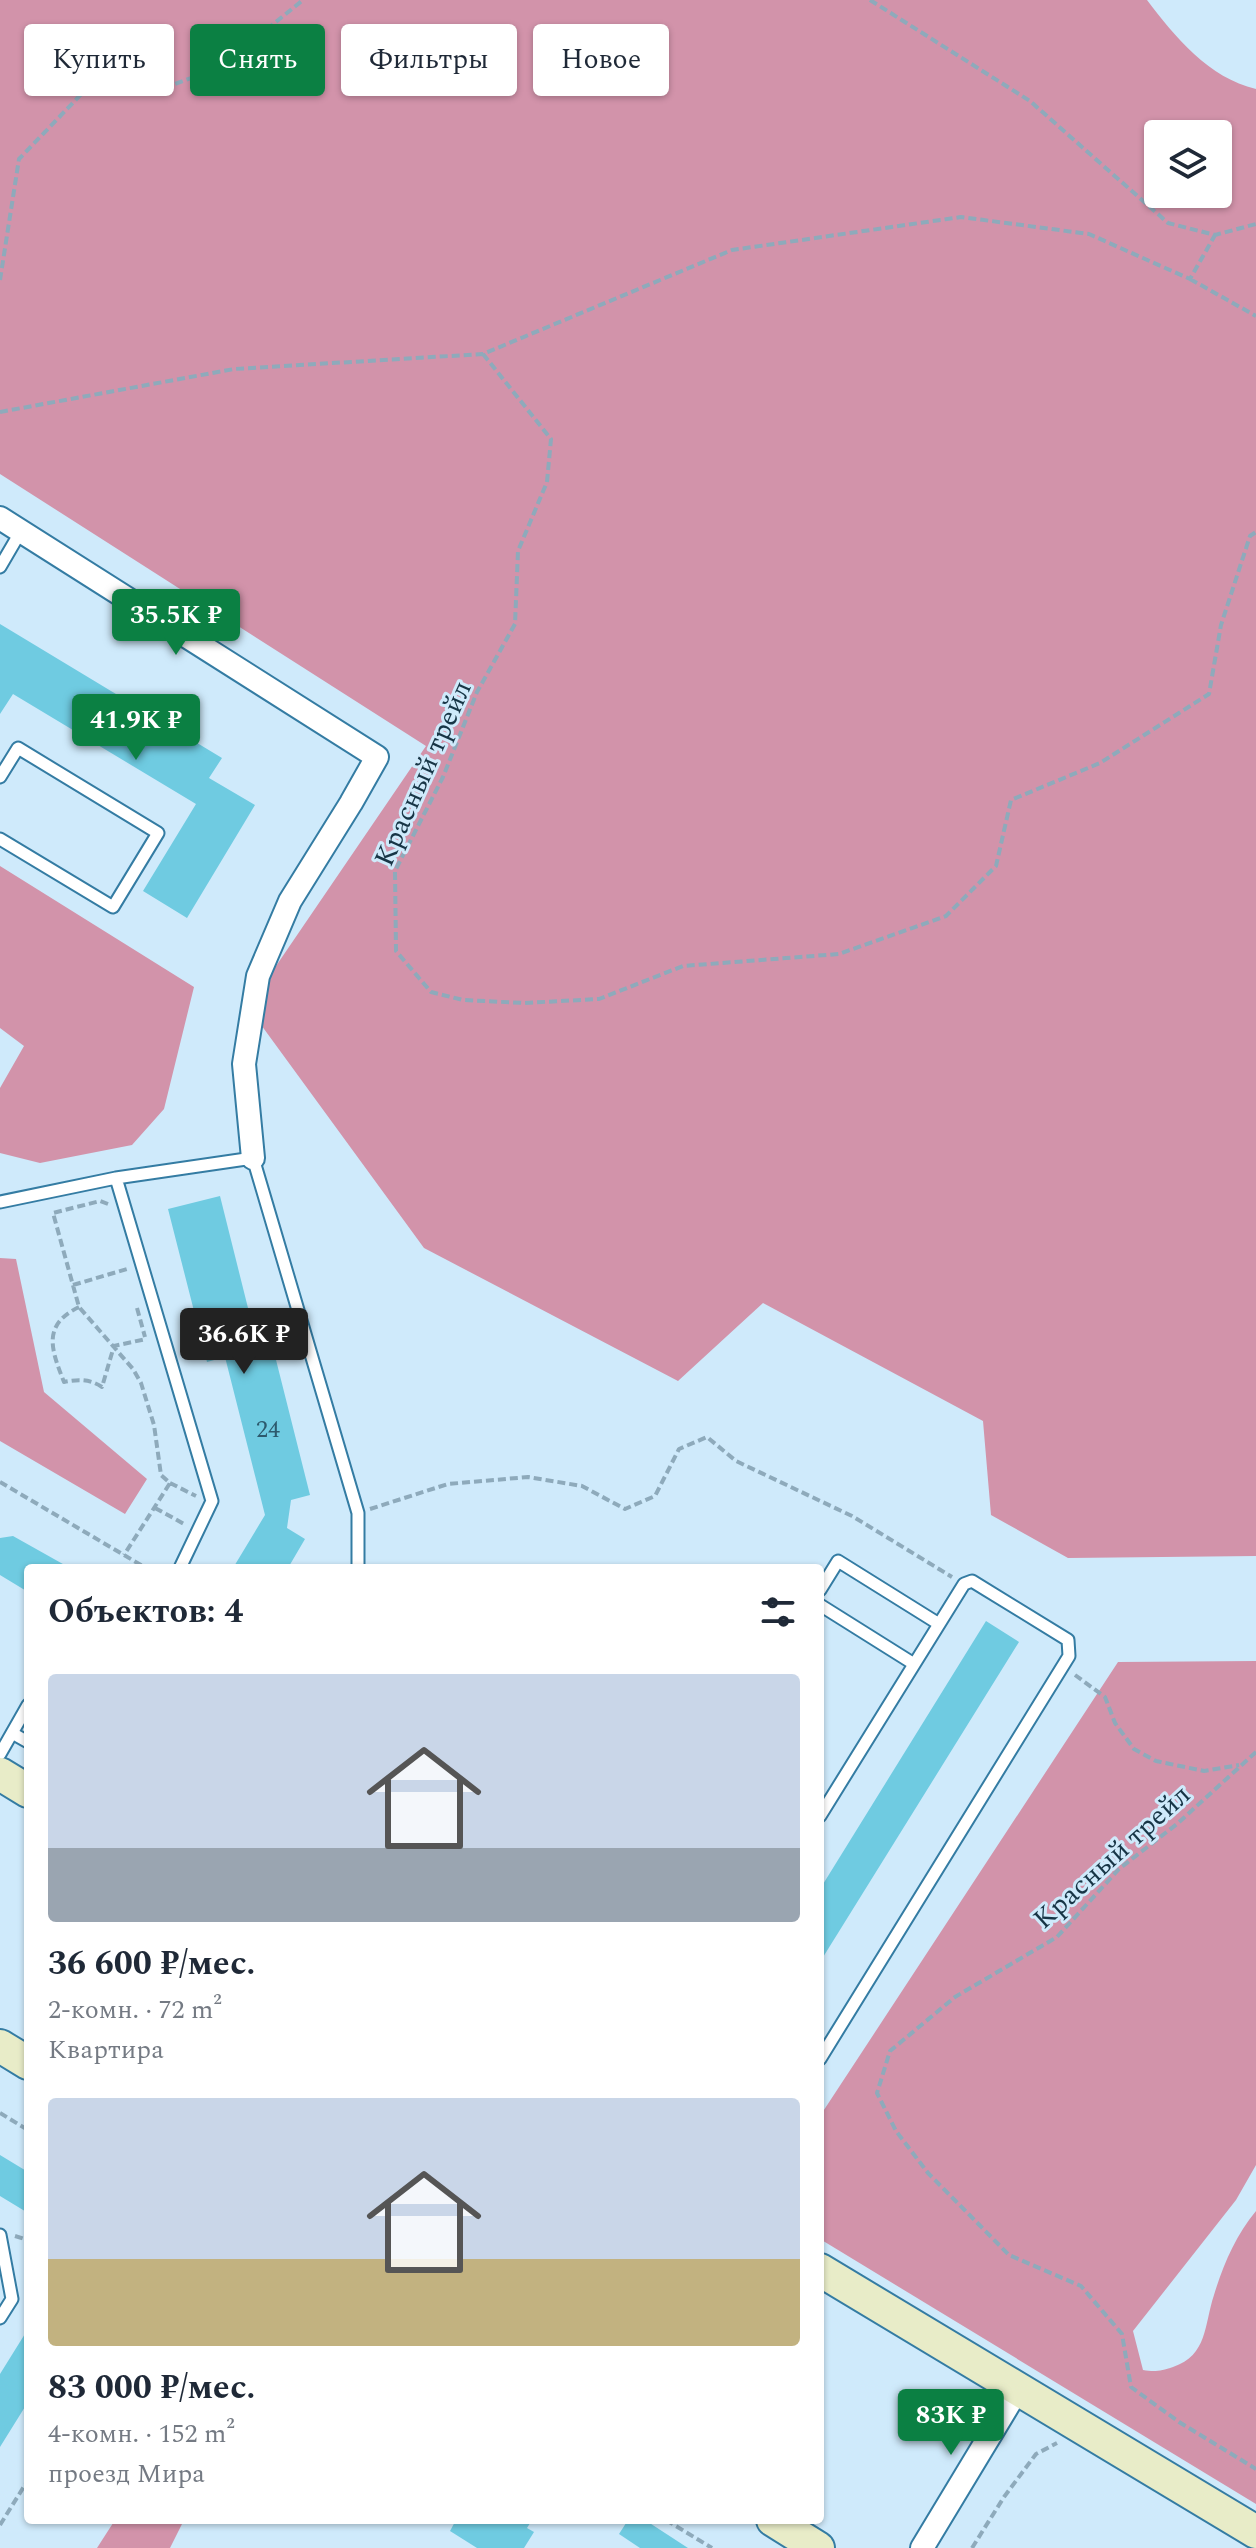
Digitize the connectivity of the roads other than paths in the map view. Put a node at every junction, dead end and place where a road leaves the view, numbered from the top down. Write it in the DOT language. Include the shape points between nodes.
graph roads {
  1 [pos="0,518"];
  2 [pos="21,531"];
  3 [pos="0,567"];
  4 [pos="0,777"];
  5 [pos="0,839"];
  6 [pos="253,1158"];
  7 [pos="116,1178"];
  8 [pos="0,1202"];
  9 [pos="182,1564"];
  10 [pos="358,1564"];
  11 [pos="824,1584"];
  12 [pos="824,1608"];
  13 [pos="939,1624"];
  14 [pos="914,1664"];
  15 [pos="24,1712"];
  16 [pos="12,1733"];
  17 [pos="24,1740"];
  18 [pos="0,1754"];
  19 [pos="0,1774"];
  20 [pos="24,1789"];
  21 [pos="824,1810"];
  22 [pos="0,2046"];
  23 [pos="824,2053"];
  24 [pos="24,2061"];
  25 [pos="0,2235"];
  26 [pos="824,2272"];
  27 [pos="0,2318"];
  28 [pos="1018,2389"];
  29 [pos="779,2524"];
  30 [pos="1256,2532"];
  31 [pos="818,2548"];
  32 [pos="922,2548"];
  1 -- 2 [label="street"];
  2 -- 3 [label="lane"];
  2 -- 6 [label="street" via="377,757 290,901 258,976 244,1064"];
  4 -- 5 [label="lane" via="18,748 158,833 113,907"];
  6 -- 7 [label="lane"];
  6 -- 10 [label="lane" via="358,1513"];
  7 -- 8 [label="lane"];
  7 -- 9 [label="lane" via="212,1501"];
  11 -- 13 [label="lane" via="838,1561"];
  12 -- 14 [label="lane"];
  13 -- 14 [label="lane"];
  13 -- 23 [label="lane" via="964,1584 972,1581 1068,1640 1070,1650"];
  14 -- 21 [label="lane"];
  15 -- 16 [label="lane"];
  16 -- 17 [label="lane"];
  16 -- 18 [label="lane"];
  19 -- 20 [label="main road"];
  22 -- 24 [label="main road"];
  25 -- 27 [label="lane" via="12,2299"];
  26 -- 28 [label="main road"];
  28 -- 30 [label="main road"];
  28 -- 32 [label="street"];
  29 -- 31 [label="main road"];
}
